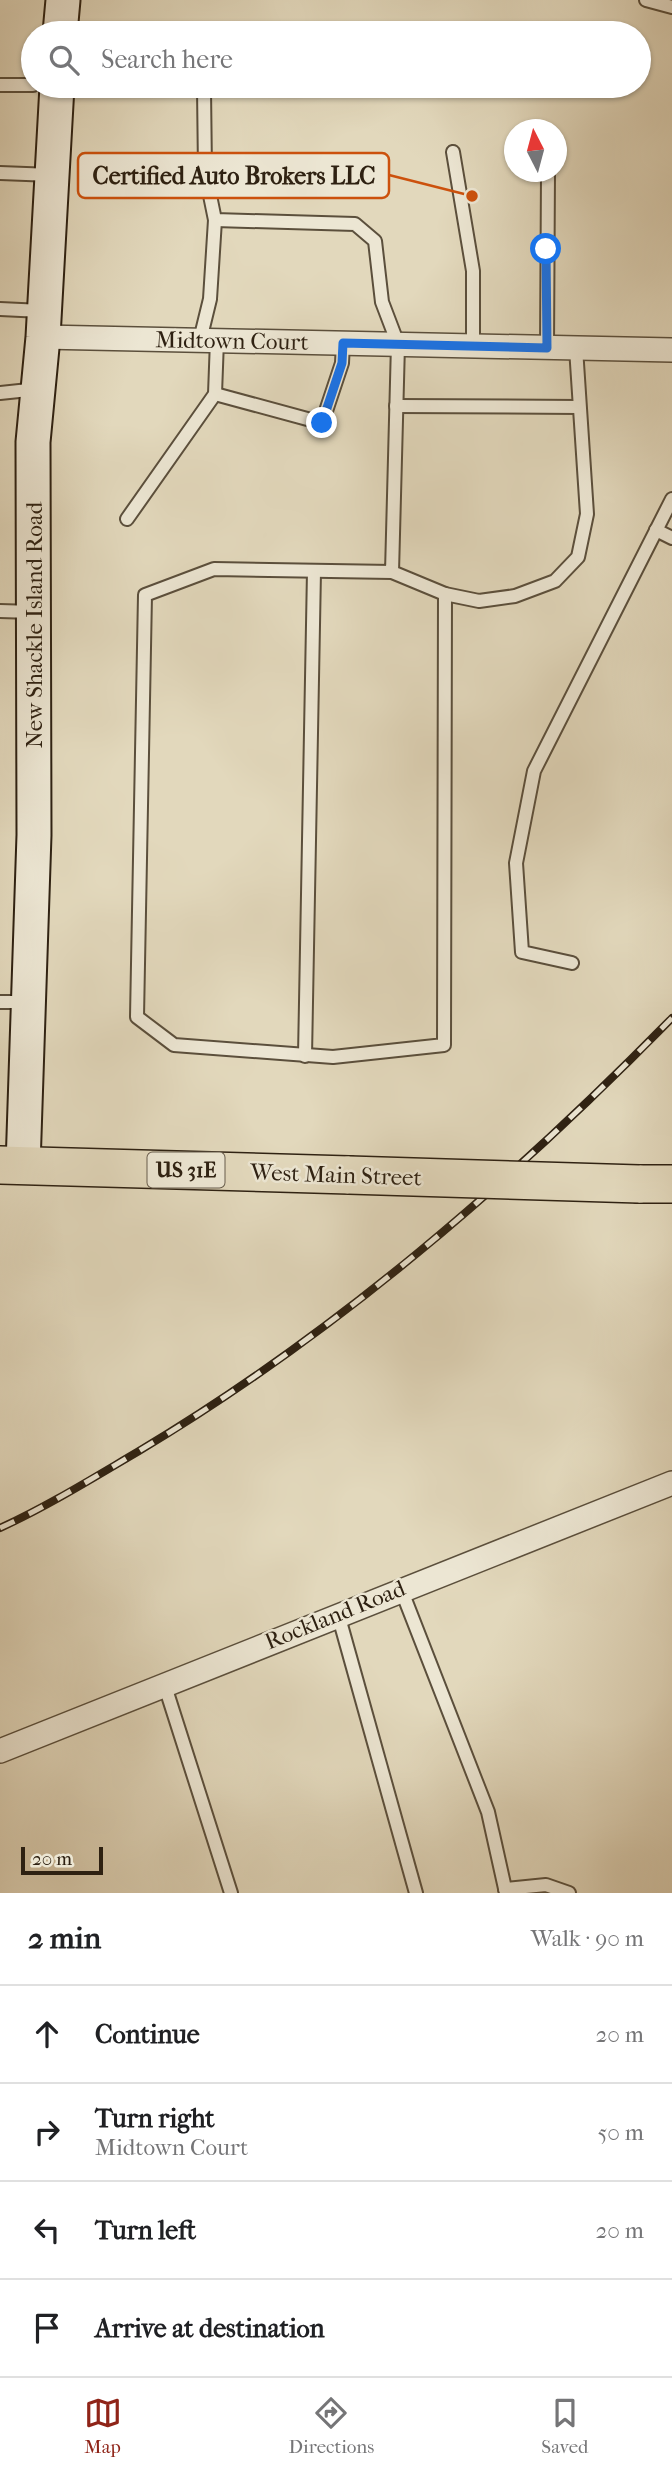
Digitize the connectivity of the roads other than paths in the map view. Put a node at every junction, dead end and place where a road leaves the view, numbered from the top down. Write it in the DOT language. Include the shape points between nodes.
graph roads {
  1 [pos="63,0"];
  2 [pos="646,0"];
  3 [pos="672,7"];
  4 [pos="61,21"];
  5 [pos="0,85"];
  6 [pos="21,85"];
  7 [pos="56,98"];
  8 [pos="204,98"];
  9 [pos="453,152"];
  10 [pos="0,173"];
  11 [pos="52,175"];
  12 [pos="548,182"];
  13 [pos="215,220"];
  14 [pos="0,309"];
  15 [pos="44,324"];
  16 [pos="209,340"];
  17 [pos="343,343"];
  18 [pos="398,344"];
  19 [pos="473,346"];
  20 [pos="547,348"];
  21 [pos="576,348"];
  22 [pos="672,350"];
  23 [pos="38,389"];
  24 [pos="0,393"];
  25 [pos="215,394"];
  26 [pos="396,405"];
  27 [pos="579,407"];
  28 [pos="672,499"];
  29 [pos="127,519"];
  30 [pos="656,530"];
  31 [pos="672,538"];
  32 [pos="314,571"];
  33 [pos="392,572"];
  34 [pos="444,594"];
  35 [pos="0,611"];
  36 [pos="33,612"];
  37 [pos="572,963"];
  38 [pos="14,1002"];
  39 [pos="305,1055"];
  40 [pos="12,1165"];
  41 [pos="656,1184"];
  42 [pos="672,1483"];
  43 [pos="401,1589"];
  44 [pos="338,1614"];
  45 [pos="164,1684"];
  46 [pos="0,1751"];
  47 [pos="505,1891"];
  48 [pos="231,1893"];
  49 [pos="416,1893"];
  50 [pos="569,1893"];
  1 -- 4 [label="main road"];
  2 -- 3 [label="lane"];
  5 -- 6 [label="lane"];
  7 -- 11 [label="main road, New Shackle Island Road"];
  8 -- 13 [label="lane" via="205,171"];
  9 -- 19 [label="lane" via="473,271"];
  10 -- 11 [label="lane"];
  11 -- 15 [label="main road, New Shackle Island Road"];
  12 -- 20 [label="lane"];
  13 -- 16 [label="lane"];
  13 -- 18 [label="lane" via="355,224 375,241 382,302"];
  14 -- 15 [label="lane"];
  15 -- 16 [label="street, Midtown Court"];
  15 -- 23 [label="main road, New Shackle Island Road"];
  16 -- 17 [label="street, Midtown Court"];
  16 -- 25 [label="lane"];
  17 -- 18 [label="street, Midtown Court"];
  17 -- 25 [label="lane" via="342,363 322,423"];
  18 -- 19 [label="street, Midtown Court"];
  18 -- 26 [label="lane"];
  19 -- 20 [label="street, Midtown Court"];
  20 -- 21 [label="street, Midtown Court"];
  21 -- 22 [label="street, Midtown Court"];
  21 -- 27 [label="lane"];
  23 -- 24 [label="lane"];
  23 -- 36 [label="main road, New Shackle Island Road" via="33,442"];
  25 -- 29 [label="lane"];
  26 -- 27 [label="lane"];
  26 -- 33 [label="lane"];
  27 -- 34 [label="lane" via="587,514 578,557 555,581 515,596 479,601"];
  28 -- 30 [label="lane"];
  30 -- 31 [label="lane"];
  30 -- 37 [label="lane" via="534,771 516,863 522,952"];
  32 -- 33 [label="lane"];
  32 -- 39 [label="lane"];
  32 -- 39 [label="lane" via="214,569 145,595 142,731 137,1017 174,1045"];
  33 -- 34 [label="lane"];
  34 -- 39 [label="lane" via="444,1045 333,1057"];
  35 -- 36 [label="lane"];
  36 -- 38 [label="main road, New Shackle Island Road" via="34,835"];
  38 -- 40 [label="main road, New Shackle Island Road"];
  40 -- 41 [label="main road, West Main Street / US 31E, bridge"];
  42 -- 43 [label="street, Rockland Road"];
  43 -- 44 [label="street, Rockland Road"];
  43 -- 47 [label="lane" via="488,1812"];
  44 -- 45 [label="street, Rockland Road"];
  44 -- 49 [label="lane"];
  45 -- 46 [label="street, Rockland Road"];
  45 -- 48 [label="lane"];
  47 -- 50 [label="lane" via="546,1885"];
}
